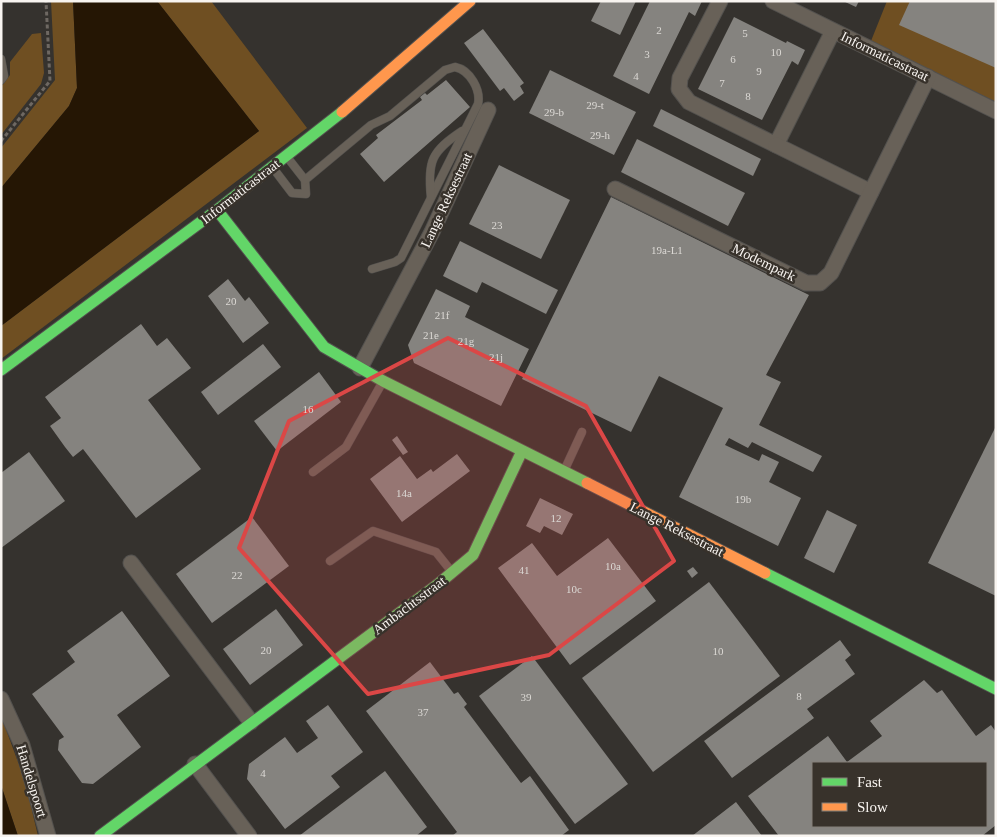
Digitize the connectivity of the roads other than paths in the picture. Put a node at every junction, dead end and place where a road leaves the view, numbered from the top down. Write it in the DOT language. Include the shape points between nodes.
graph roads {
  1 [pos="470,1"];
  2 [pos="720,1"];
  3 [pos="773,1"];
  4 [pos="833,30"];
  5 [pos="1,59"];
  6 [pos="928,77"];
  7 [pos="1,80"];
  8 [pos="488,110"];
  9 [pos="996,111"];
  10 [pos="464,130"];
  11 [pos="776,145"];
  12 [pos="286,155"];
  13 [pos="272,167"];
  14 [pos="305,180"];
  15 [pos="615,190"];
  16 [pos="871,192"];
  17 [pos="431,197"];
  18 [pos="216,210"];
  19 [pos="372,269"];
  20 [pos="360,368"];
  21 [pos="1,370"];
  22 [pos="383,381"];
  23 [pos="582,432"];
  24 [pos="522,451"];
  25 [pos="313,472"];
  26 [pos="564,472"];
  27 [pos="330,562"];
  28 [pos="132,563"];
  29 [pos="452,572"];
  30 [pos="996,689"];
  31 [pos="1,699"];
  32 [pos="251,722"];
  33 [pos="195,764"];
  34 [pos="48,836"];
  35 [pos="100,836"];
  36 [pos="249,836"];
  1 -- 12 [label="street, Informaticastraat" via="360,98"];
  2 -- 11 [label="street" via="680,78 679,89 689,102"];
  3 -- 4 [label="street, Informaticastraat"];
  4 -- 6 [label="street, Informaticastraat"];
  4 -- 11 [label="street"];
  5 -- 7 [label="lane" via="4,76"];
  6 -- 9 [label="street, Informaticastraat"];
  6 -- 16 [label="street, Modempark"];
  8 -- 20 [label="street, Lange Reksestraat" via="432,232"];
  10 -- 14 [label="lane" via="478,104 479,92 461,68 451,67 390,116 371,125"];
  10 -- 17 [label="lane"];
  10 -- 17 [label="lane" via="442,144 428,171"];
  11 -- 16 [label="street"];
  12 -- 13 [label="street, Informaticastraat"];
  12 -- 14 [label="lane"];
  13 -- 14 [label="lane" via="292,192 306,194"];
  13 -- 18 [label="street, Informaticastraat"];
  15 -- 16 [label="street, Modempark" via="813,284 820,283 831,273"];
  17 -- 19 [label="lane" via="401,258"];
  18 -- 20 [label="street, Lange Reksestraat" via="324,347"];
  18 -- 21 [label="street, Informaticastraat"];
  20 -- 22 [label="street, Lange Reksestraat"];
  22 -- 24 [label="street, Lange Reksestraat"];
  22 -- 25 [label="lane" via="346,448"];
  23 -- 26 [label="lane"];
  24 -- 26 [label="street, Lange Reksestraat"];
  24 -- 29 [label="street, Ambachtsstraat" via="474,554"];
  26 -- 30 [label="street, Lange Reksestraat"];
  27 -- 29 [label="lane" via="373,531 436,552"];
  28 -- 32 [label="street"];
  29 -- 32 [label="street, Ambachtsstraat"];
  31 -- 34 [label="street, Handelspoort" via="22,745"];
  32 -- 33 [label="street, Ambachtsstraat"];
  33 -- 35 [label="street, Ambachtsstraat"];
  33 -- 36 [label="street"];
}
